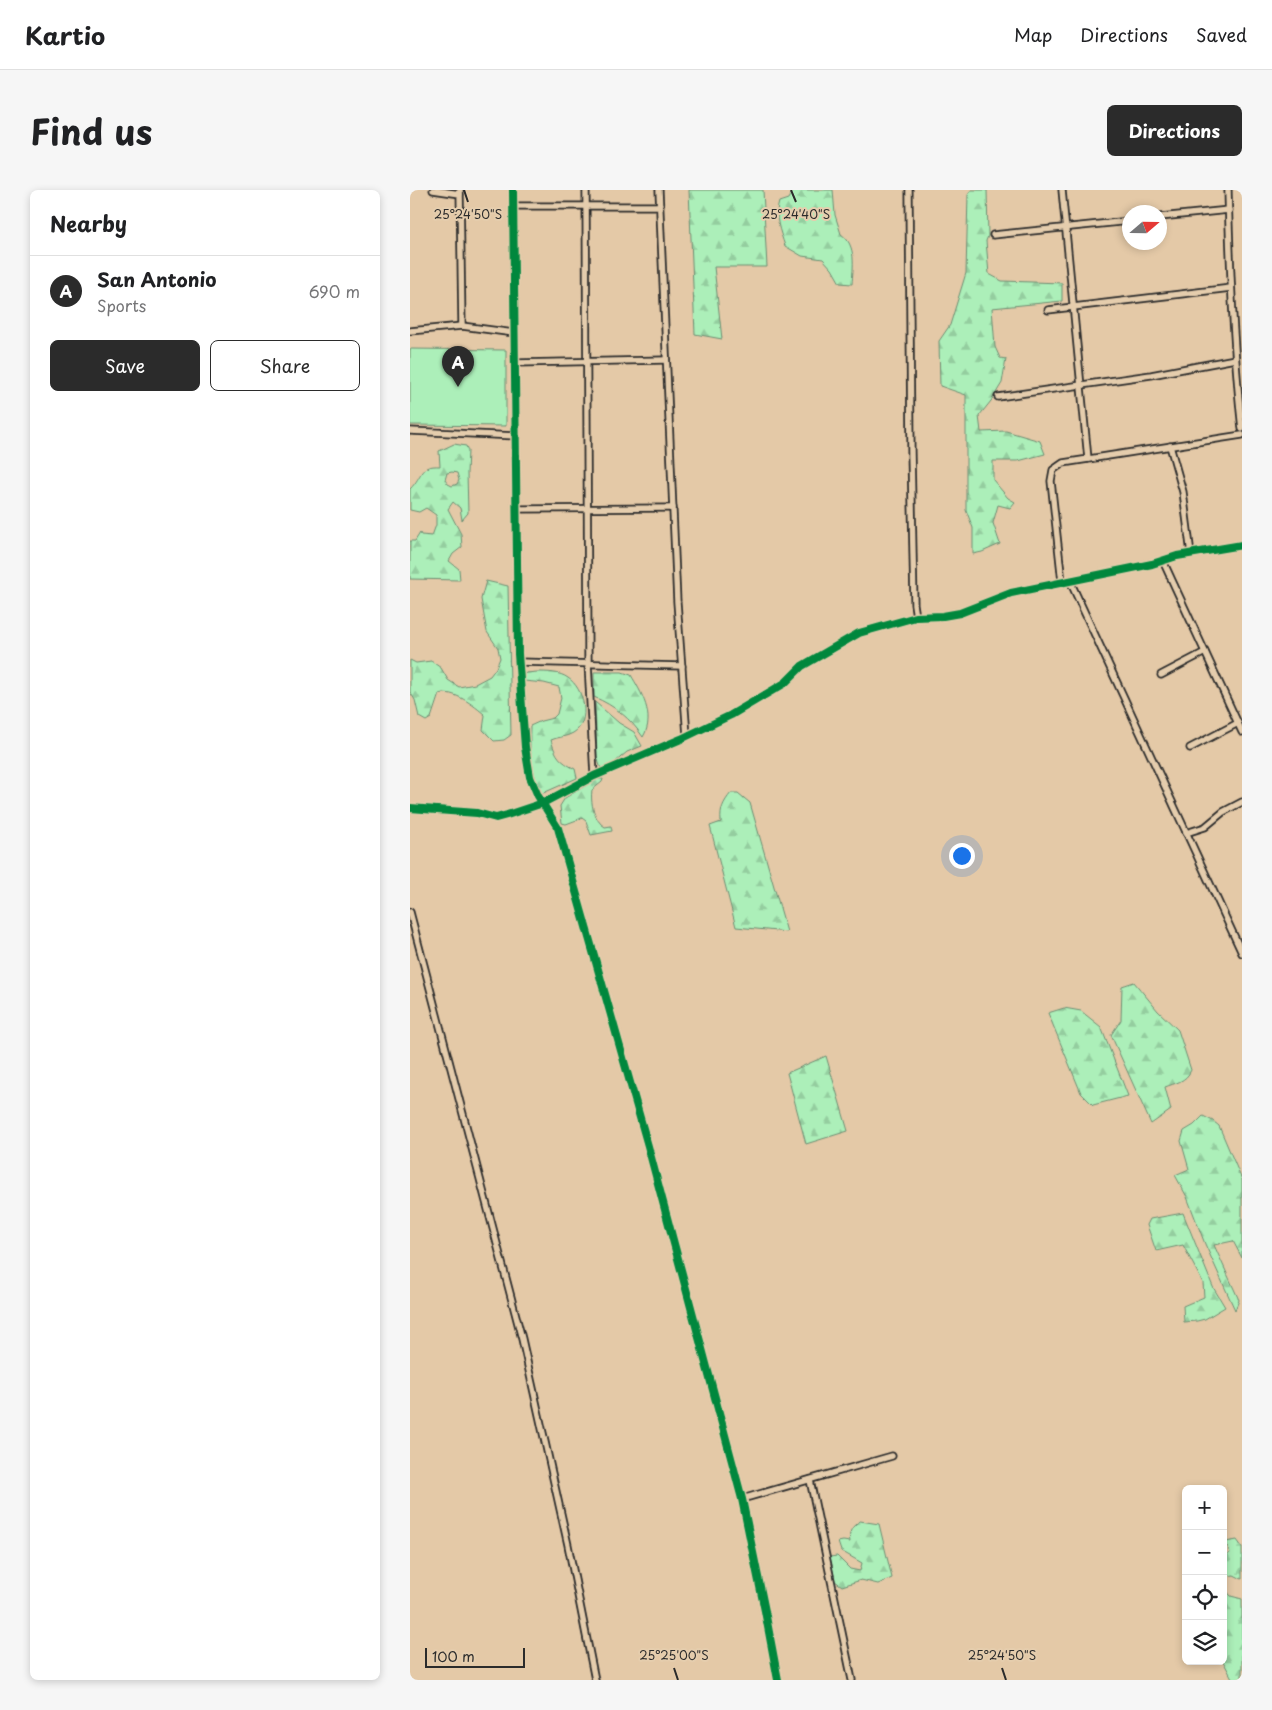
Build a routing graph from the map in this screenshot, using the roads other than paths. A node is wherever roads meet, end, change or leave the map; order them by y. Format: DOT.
graph roads {
  1 [pos="433,190"];
  2 [pos="513,190"];
  3 [pos="586,190"];
  4 [pos="659,190"];
  5 [pos="909,190"];
  6 [pos="1062,190"];
  7 [pos="1228,190"];
  8 [pos="460,192"];
  9 [pos="513,206"];
  10 [pos="586,206"];
  11 [pos="660,206"];
  12 [pos="1229,210"];
  13 [pos="1167,216"];
  14 [pos="1122,221"];
  15 [pos="1066,228"];
  16 [pos="993,235"];
  17 [pos="1231,288"];
  18 [pos="1074,308"];
  19 [pos="1048,310"];
  20 [pos="462,326"];
  21 [pos="410,331"];
  22 [pos="514,333"];
  23 [pos="1235,359"];
  24 [pos="666,360"];
  25 [pos="588,361"];
  26 [pos="515,362"];
  27 [pos="1081,384"];
  28 [pos="998,397"];
  29 [pos="1242,429"];
  30 [pos="410,432"];
  31 [pos="1242,435"];
  32 [pos="516,436"];
  33 [pos="1170,446"];
  34 [pos="1088,459"];
  35 [pos="588,508"];
  36 [pos="673,508"];
  37 [pos="517,509"];
  38 [pos="1242,545"];
  39 [pos="1191,554"];
  40 [pos="1163,560"];
  41 [pos="1062,582"];
  42 [pos="1070,582"];
  43 [pos="916,617"];
  44 [pos="1205,652"];
  45 [pos="519,662"];
  46 [pos="588,663"];
  47 [pos="682,666"];
  48 [pos="1161,675"];
  49 [pos="1238,723"];
  50 [pos="1242,732"];
  51 [pos="687,736"];
  52 [pos="1190,748"];
  53 [pos="594,776"];
  54 [pos="1242,802"];
  55 [pos="543,803"];
  56 [pos="410,808"];
  57 [pos="1186,833"];
  58 [pos="410,912"];
  59 [pos="1242,953"];
  60 [pos="892,1456"];
  61 [pos="810,1480"];
  62 [pos="742,1500"];
  63 [pos="595,1680"];
  64 [pos="778,1680"];
  65 [pos="852,1680"];
  1 -- 8 [label="street"];
  2 -- 9 [label="street"];
  3 -- 10 [label="street"];
  4 -- 11 [label="street"];
  5 -- 43 [label="street"];
  6 -- 15 [label="street"];
  7 -- 12 [label="street"];
  8 -- 20 [label="street"];
  9 -- 10 [label="street"];
  9 -- 22 [label="street"];
  10 -- 11 [label="street"];
  10 -- 25 [label="street"];
  11 -- 24 [label="street"];
  12 -- 13 [label="street"];
  12 -- 17 [label="street"];
  14 -- 15 [label="street"];
  15 -- 16 [label="street"];
  15 -- 18 [label="street"];
  17 -- 18 [label="street"];
  17 -- 23 [label="street"];
  18 -- 19 [label="street"];
  18 -- 27 [label="street"];
  20 -- 21 [label="street"];
  20 -- 22 [label="street"];
  22 -- 26 [label="street"];
  23 -- 27 [label="street"];
  23 -- 29 [label="street"];
  24 -- 25 [label="street"];
  24 -- 36 [label="street"];
  25 -- 26 [label="street"];
  25 -- 35 [label="street"];
  26 -- 32 [label="street"];
  27 -- 28 [label="street"];
  27 -- 34 [label="street"];
  30 -- 32 [label="street"];
  31 -- 33 [label="street"];
  32 -- 37 [label="street"];
  33 -- 34 [label="street"];
  33 -- 39 [label="street"];
  34 -- 41 [label="street"];
  35 -- 36 [label="street"];
  35 -- 37 [label="street"];
  35 -- 46 [label="street"];
  36 -- 47 [label="street"];
  37 -- 45 [label="street"];
  38 -- 39 [label="street"];
  39 -- 40 [label="street"];
  40 -- 42 [label="street"];
  40 -- 44 [label="street"];
  41 -- 42 [label="street"];
  41 -- 43 [label="street"];
  42 -- 57 [label="street"];
  43 -- 51 [label="street"];
  44 -- 48 [label="street"];
  44 -- 49 [label="street"];
  45 -- 46 [label="street"];
  45 -- 55 [label="street"];
  46 -- 47 [label="street"];
  46 -- 53 [label="street"];
  47 -- 51 [label="street"];
  49 -- 50 [label="street"];
  49 -- 52 [label="street"];
  51 -- 53 [label="street"];
  53 -- 55 [label="street"];
  54 -- 57 [label="street"];
  55 -- 56 [label="street"];
  55 -- 62 [label="street"];
  57 -- 59 [label="street"];
  58 -- 63 [label="street"];
  60 -- 61 [label="street"];
  61 -- 62 [label="street"];
  61 -- 65 [label="street"];
  62 -- 64 [label="street"];
}
